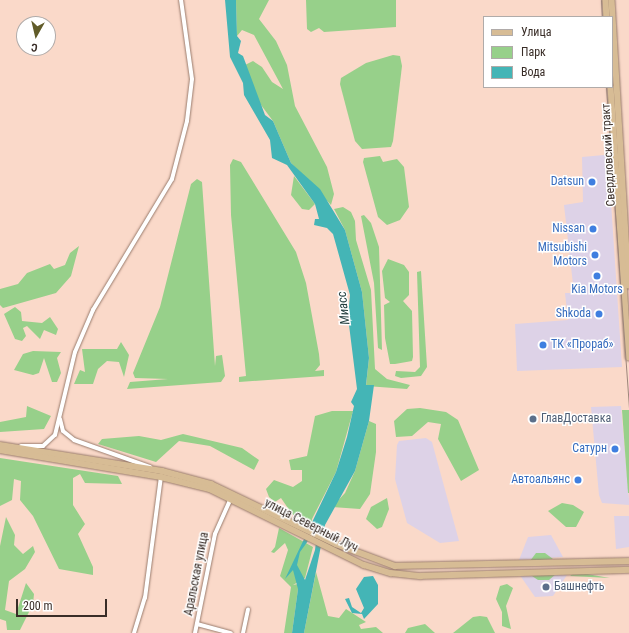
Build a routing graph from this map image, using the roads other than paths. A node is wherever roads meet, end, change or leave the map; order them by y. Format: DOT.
graph roads {
  1 [pos="181,0"];
  2 [pos="606,0"];
  3 [pos="612,0"];
  4 [pos="607,16"];
  5 [pos="613,16"];
  6 [pos="613,17"];
  7 [pos="611,88"];
  8 [pos="629,285"];
  9 [pos="629,357"];
  10 [pos="60,418"];
  11 [pos="0,444"];
  12 [pos="11,446"];
  13 [pos="0,450"];
  14 [pos="161,474"];
  15 [pos="231,498"];
  16 [pos="629,562"];
  17 [pos="629,570"];
  18 [pos="248,610"];
  19 [pos="197,624"];
  20 [pos="134,633"];
  21 [pos="195,633"];
  22 [pos="231,633"];
  23 [pos="243,633"];
  1 -- 10 [label="street"];
  2 -- 4 [label="main road"];
  3 -- 5 [label="main road, Свердловский тракт"];
  6 -- 8 [label="main road, Свердловский тракт"];
  7 -- 9 [label="main road, Свердловский тракт"];
  10 -- 12 [label="street"];
  10 -- 14 [label="street"];
  11 -- 12 [label="main road, улица Северный Луч"];
  12 -- 14 [label="main road, улица Северный Луч"];
  13 -- 14 [label="main road, улица Северный Луч"];
  14 -- 15 [label="main road, улица Северный Луч"];
  14 -- 16 [label="main road, улица Северный Луч"];
  14 -- 20 [label="street"];
  15 -- 17 [label="main road, улица Северный Луч"];
  15 -- 19 [label="street, Аральская улица"];
  18 -- 23 [label="street"];
  19 -- 21 [label="street, Аральская улица"];
  19 -- 22 [label="street"];
}
